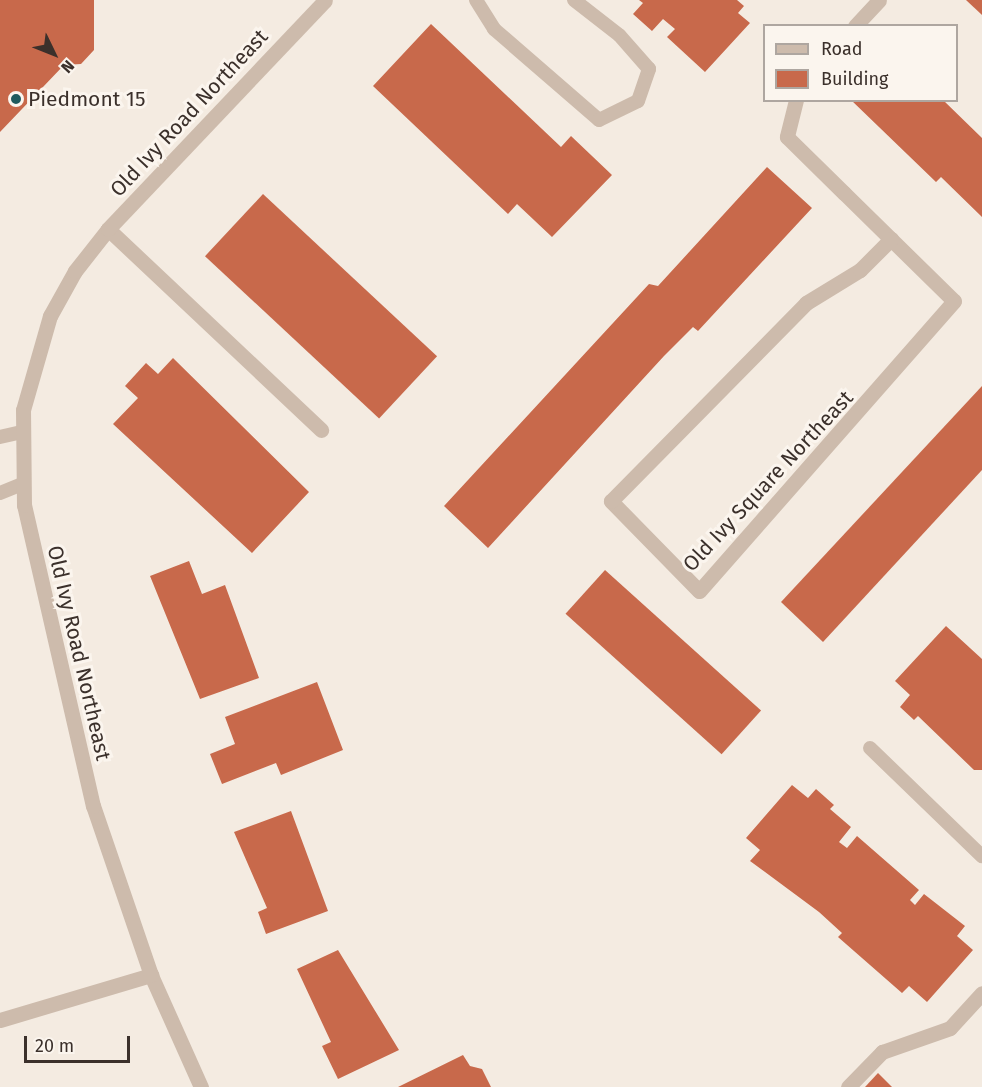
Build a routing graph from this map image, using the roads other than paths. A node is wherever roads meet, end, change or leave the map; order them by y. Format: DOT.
graph roads {
  1 [pos="325,0"];
  2 [pos="476,0"];
  3 [pos="574,0"];
  4 [pos="879,0"];
  5 [pos="857,24"];
  6 [pos="796,102"];
  7 [pos="108,230"];
  8 [pos="891,239"];
  9 [pos="321,430"];
  10 [pos="22,432"];
  11 [pos="0,437"];
  12 [pos="22,484"];
  13 [pos="0,493"];
  14 [pos="870,748"];
  15 [pos="982,856"];
  16 [pos="151,975"];
  17 [pos="982,993"];
  18 [pos="0,1020"];
  19 [pos="201,1087"];
  20 [pos="848,1087"];
  1 -- 7 [label="street, Old Ivy Road Northeast"];
  2 -- 3 [label="lane"];
  4 -- 5 [label="street"];
  6 -- 8 [label="street, Old Ivy Square Northeast"];
  7 -- 9 [label="street"];
  7 -- 10 [label="street, Old Ivy Road Northeast"];
  8 -- 8 [label="street, Old Ivy Square Northeast"];
  10 -- 11 [label="lane"];
  10 -- 12 [label="street, Old Ivy Road Northeast"];
  12 -- 13 [label="lane"];
  12 -- 16 [label="street, Old Ivy Road Northeast"];
  14 -- 15 [label="lane"];
  16 -- 18 [label="street"];
  16 -- 19 [label="street, Old Ivy Road Northeast"];
  17 -- 20 [label="street"];
}
